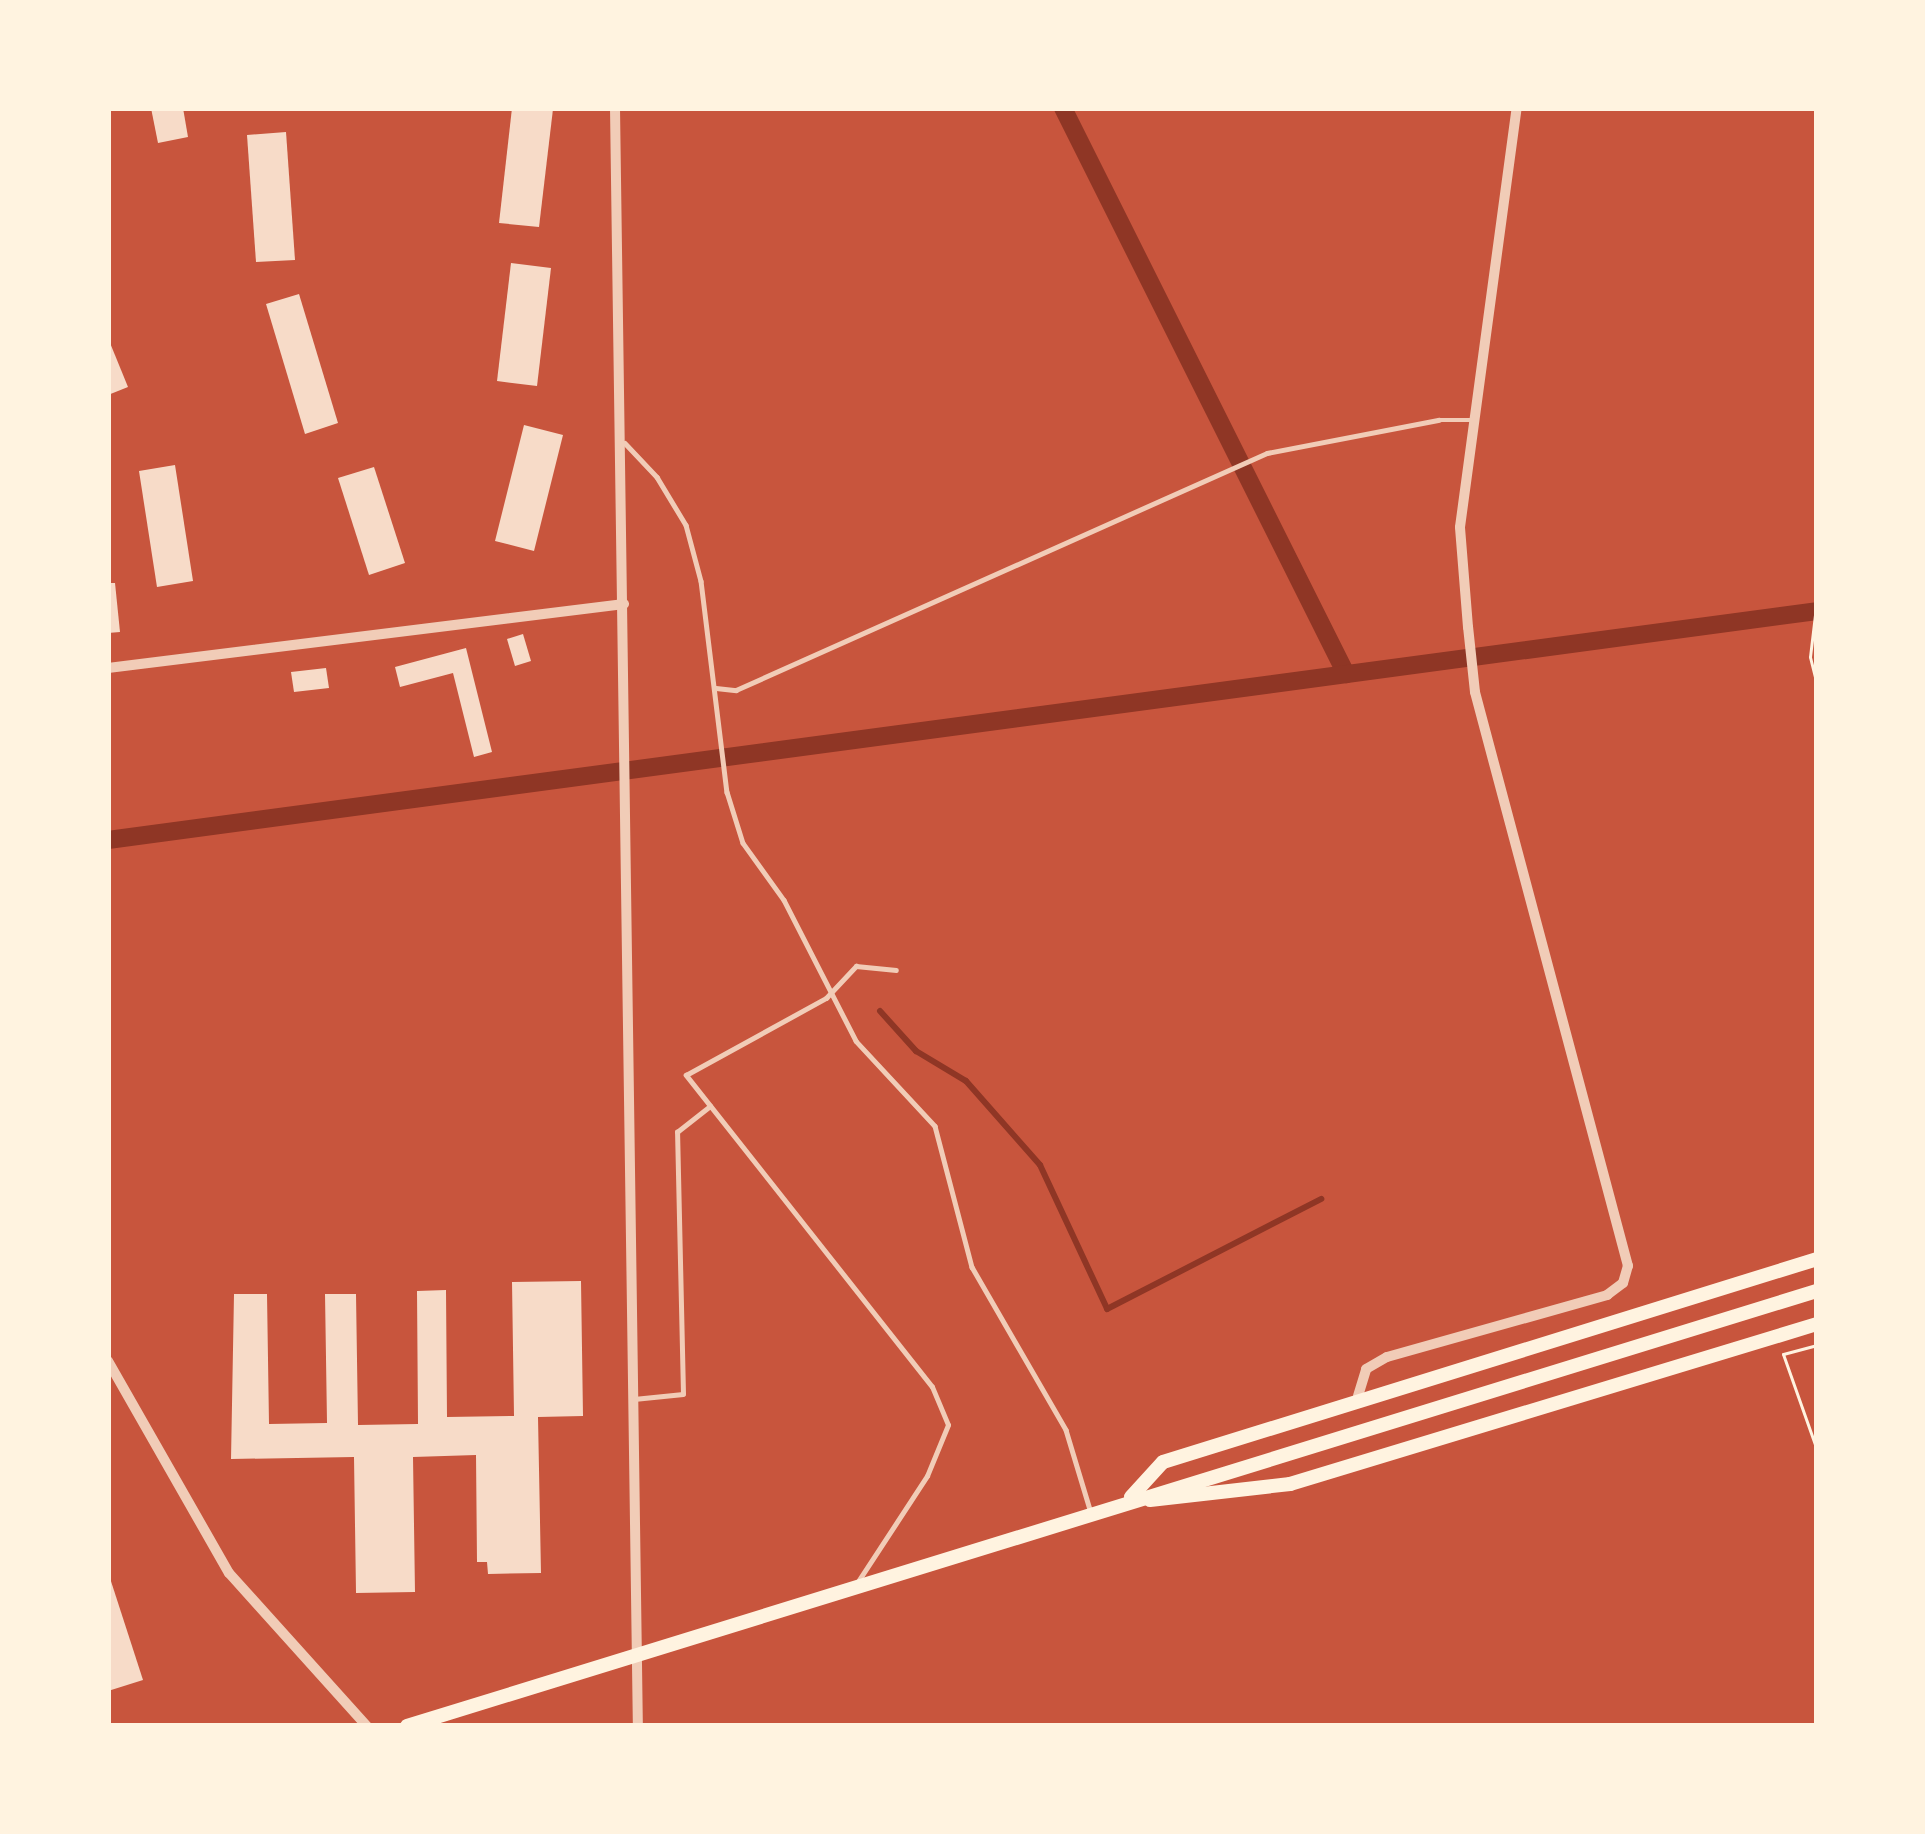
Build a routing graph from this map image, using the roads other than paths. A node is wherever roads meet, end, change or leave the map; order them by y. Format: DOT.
graph roads {
  1 [pos="615,108"];
  2 [pos="1517,108"];
  3 [pos="1476,421"];
  4 [pos="621,439"];
  5 [pos="624,604"];
  6 [pos="108,668"];
  7 [pos="716,688"];
  8 [pos="896,970"];
  9 [pos="834,990"];
  10 [pos="710,1106"];
  11 [pos="1817,1259"];
  12 [pos="1817,1291"];
  13 [pos="1817,1324"];
  14 [pos="108,1361"];
  15 [pos="1358,1396"];
  16 [pos="634,1399"];
  17 [pos="1127,1501"];
  18 [pos="1091,1513"];
  19 [pos="855,1587"];
  20 [pos="637,1655"];
  21 [pos="367,1726"];
  22 [pos="407,1726"];
  23 [pos="638,1726"];
  1 -- 4 [label="street"];
  2 -- 3 [label="street"];
  3 -- 7 [label="lane"];
  3 -- 15 [label="street"];
  4 -- 5 [label="street"];
  4 -- 7 [label="lane"];
  5 -- 6 [label="street"];
  5 -- 16 [label="street"];
  7 -- 9 [label="lane"];
  8 -- 9 [label="lane"];
  9 -- 10 [label="lane"];
  9 -- 18 [label="lane"];
  10 -- 16 [label="lane"];
  10 -- 19 [label="lane"];
  11 -- 15 [label="main road"];
  12 -- 17 [label="main road"];
  13 -- 17 [label="main road"];
  14 -- 21 [label="street"];
  15 -- 17 [label="main road"];
  16 -- 20 [label="street"];
  17 -- 18 [label="main road"];
  18 -- 19 [label="main road"];
  19 -- 20 [label="main road"];
  20 -- 22 [label="main road"];
  20 -- 23 [label="street"];
}
